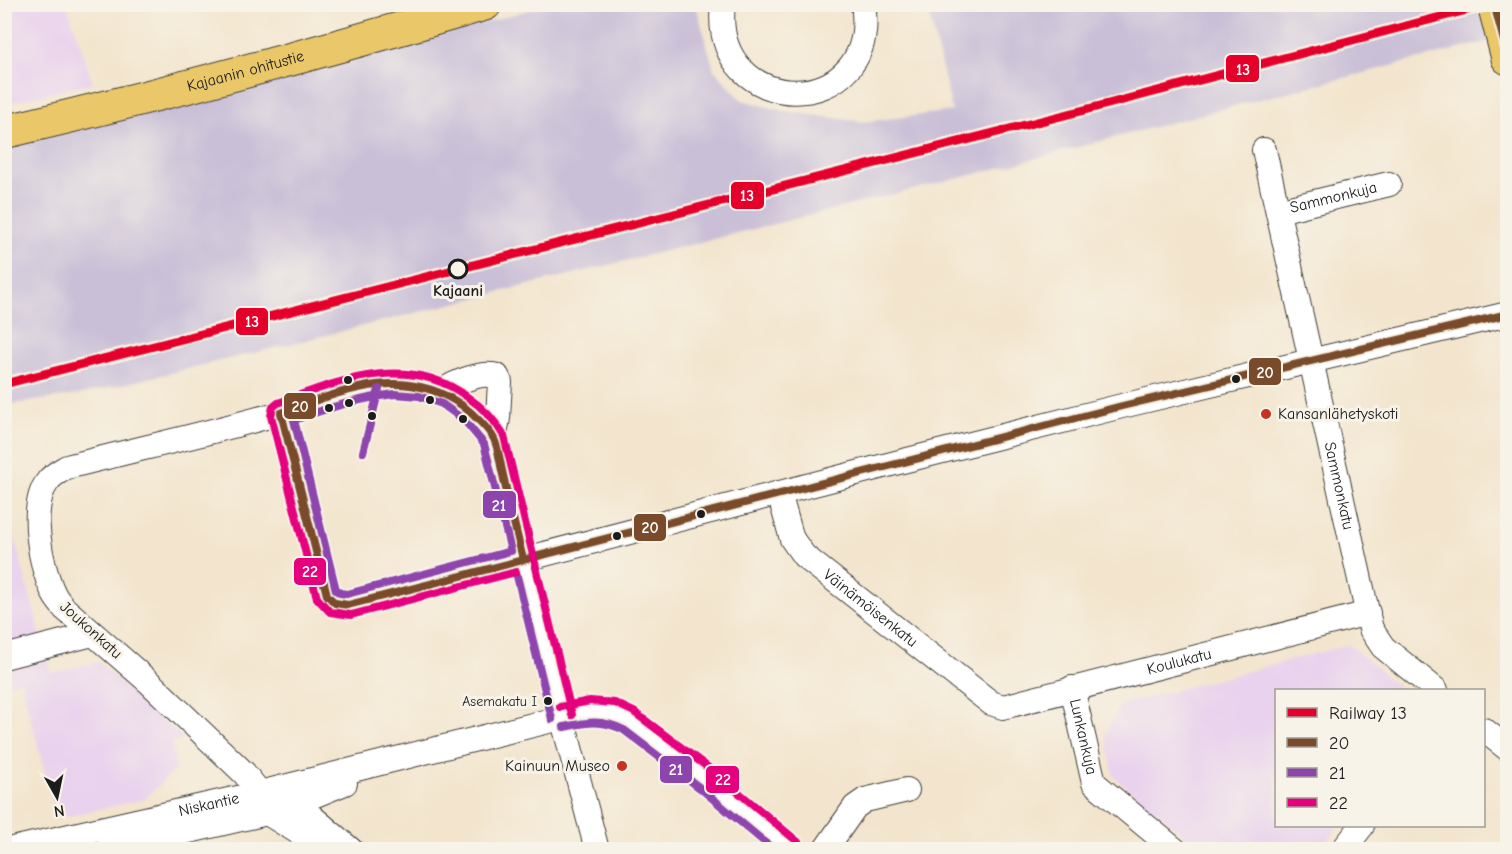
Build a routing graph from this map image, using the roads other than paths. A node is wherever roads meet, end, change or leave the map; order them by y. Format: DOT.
graph roads {
  1 [pos="485,4"];
  2 [pos="723,4"];
  3 [pos="1494,4"];
  4 [pos="863,6"];
  5 [pos="1508,58"];
  6 [pos="4,132"];
  7 [pos="1264,150"];
  8 [pos="1389,184"];
  9 [pos="1278,211"];
  10 [pos="1508,314"];
  11 [pos="1312,361"];
  12 [pos="442,392"];
  13 [pos="281,413"];
  14 [pos="494,439"];
  15 [pos="779,493"];
  16 [pos="523,560"];
  17 [pos="1368,613"];
  18 [pos="93,634"];
  19 [pos="4,657"];
  20 [pos="1072,688"];
  21 [pos="1435,689"];
  22 [pos="991,704"];
  23 [pos="562,717"];
  24 [pos="1485,731"];
  25 [pos="1508,749"];
  26 [pos="409,757"];
  27 [pos="907,790"];
  28 [pos="264,803"];
  29 [pos="296,803"];
  30 [pos="1360,827"];
  31 [pos="8,849"];
  32 [pos="107,849"];
  33 [pos="322,849"];
  34 [pos="351,849"];
  35 [pos="597,849"];
  36 [pos="791,849"];
  37 [pos="825,849"];
  38 [pos="1175,849"];
  39 [pos="1343,849"];
  1 -- 6 [label="highway, Kajaanin ohitustie"];
  2 -- 4 [label="street"];
  3 -- 5 [label="highway"];
  7 -- 9 [label="street, Sammonkatu"];
  8 -- 9 [label="street, Sammonkuja"];
  9 -- 11 [label="street, Sammonkatu"];
  10 -- 11 [label="street"];
  11 -- 15 [label="street"];
  11 -- 17 [label="street, Sammonkatu"];
  12 -- 13 [label="street, Joukonkatu"];
  12 -- 14 [label="street, Joukonkatu"];
  12 -- 14 [label="street"];
  13 -- 16 [label="street"];
  13 -- 18 [label="street, Joukonkatu"];
  14 -- 16 [label="street"];
  15 -- 16 [label="street"];
  15 -- 22 [label="street, Väinämöisenkatu"];
  16 -- 23 [label="street"];
  17 -- 20 [label="street, Koulukatu"];
  17 -- 21 [label="street, Sammonkatu"];
  18 -- 19 [label="street"];
  18 -- 28 [label="street, Joukonkatu"];
  20 -- 22 [label="street, Koulukatu"];
  20 -- 38 [label="street, Lunkankuja"];
  23 -- 26 [label="street, Niskantie"];
  23 -- 35 [label="street"];
  23 -- 36 [label="street, Niskantie"];
  24 -- 25 [label="street"];
  26 -- 28 [label="street, Niskantie"];
  26 -- 29 [label="street, Niskantie"];
  27 -- 37 [label="street"];
  28 -- 29 [label="street"];
  28 -- 31 [label="street, Niskantie"];
  28 -- 32 [label="street, Niskantie"];
  28 -- 33 [label="street, Joukonkatu"];
  29 -- 34 [label="street"];
  30 -- 39 [label="street"];
}
